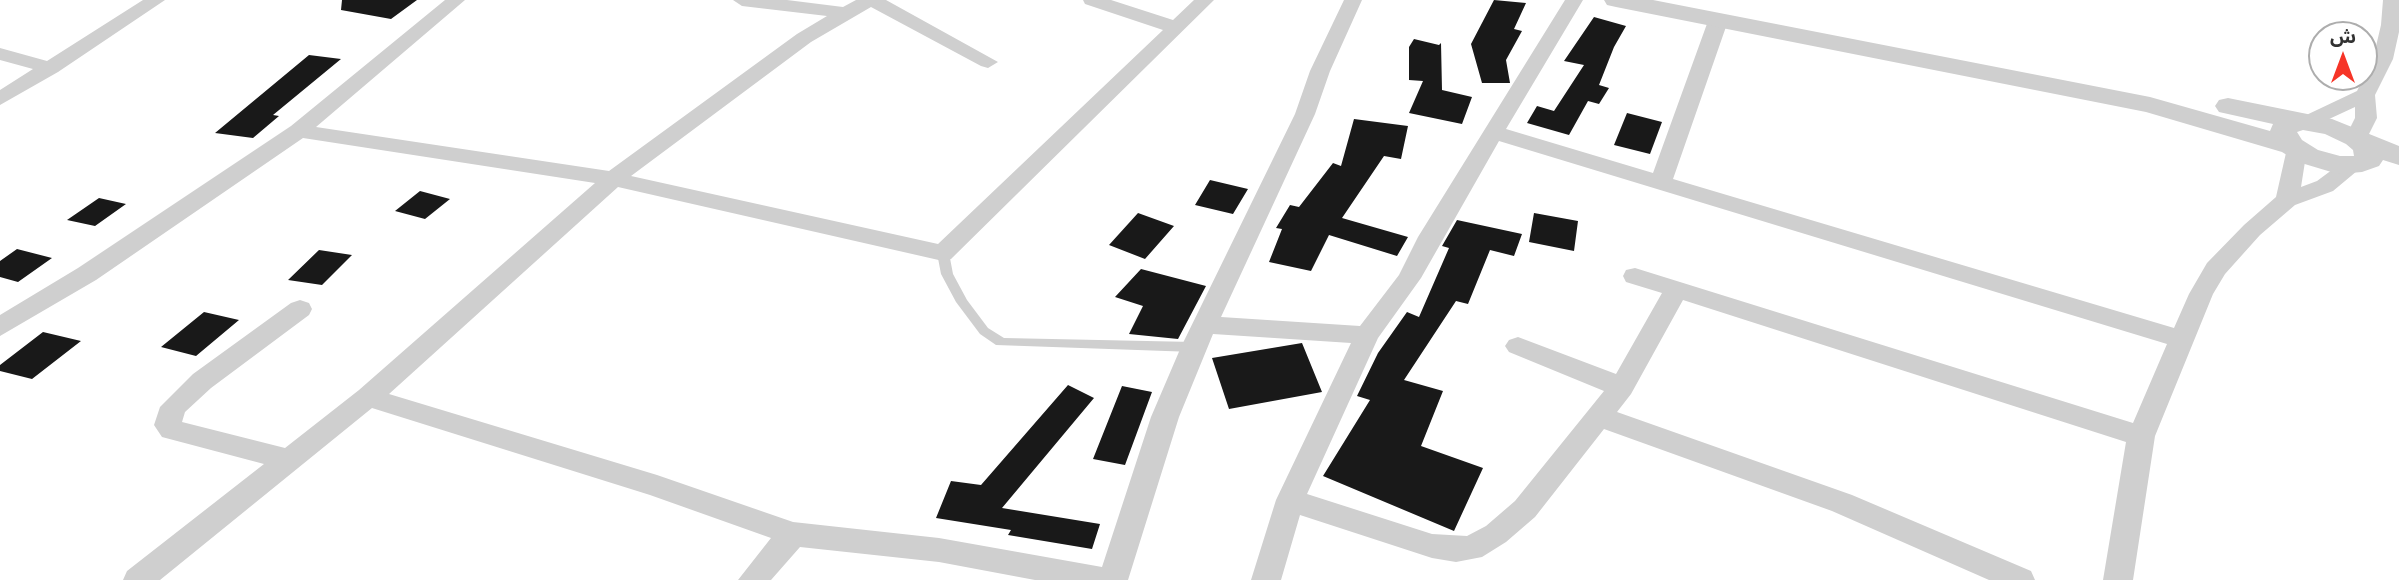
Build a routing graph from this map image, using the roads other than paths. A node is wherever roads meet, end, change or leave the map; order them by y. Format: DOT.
graph roads {
  1 [pos="156,0"];
  2 [pos="456,0"];
  3 [pos="743,0"];
  4 [pos="871,0"];
  5 [pos="1092,0"];
  6 [pos="1205,0"];
  7 [pos="1353,0"];
  8 [pos="1574,0"];
  9 [pos="1616,0"];
  10 [pos="1685,0"];
  11 [pos="2392,0"];
  12 [pos="845,13"];
  13 [pos="1718,20"];
  14 [pos="1177,28"];
  15 [pos="0,54"];
  16 [pos="988,62"];
  17 [pos="51,68"];
  18 [pos="2365,95"];
  19 [pos="0,99"];
  20 [pos="299,131"];
  21 [pos="1496,132"];
  22 [pos="2299,135"];
  23 [pos="2357,152"];
  24 [pos="2399,156"];
  25 [pos="2399,170"];
  26 [pos="612,179"];
  27 [pos="1661,182"];
  28 [pos="2287,200"];
  29 [pos="943,253"];
  30 [pos="1635,276"];
  31 [pos="1677,288"];
  32 [pos="300,309"];
  33 [pos="1206,325"];
  34 [pos="0,327"];
  35 [pos="1367,335"];
  36 [pos="2182,339"];
  37 [pos="1518,346"];
  38 [pos="1194,347"];
  39 [pos="1622,387"];
  40 [pos="368,397"];
  41 [pos="1598,416"];
  42 [pos="2141,436"];
  43 [pos="291,460"];
  44 [pos="1290,500"];
  45 [pos="793,534"];
  46 [pos="138,580"];
  47 [pos="753,580"];
  48 [pos="1104,580"];
  49 [pos="1112,580"];
  50 [pos="1266,580"];
  51 [pos="2020,580"];
  52 [pos="2118,580"];
  1 -- 17 [label="street"];
  2 -- 20 [label="street"];
  3 -- 12 [label="street"];
  4 -- 12 [label="street"];
  4 -- 16 [label="street"];
  5 -- 14 [label="street"];
  6 -- 14 [label="street"];
  7 -- 33 [label="street"];
  8 -- 21 [label="street"];
  9 -- 13 [label="street"];
  10 -- 22 [label="street"];
  11 -- 18 [label="street"];
  12 -- 26 [label="street"];
  13 -- 22 [label="street"];
  13 -- 27 [label="street"];
  14 -- 29 [label="street"];
  15 -- 17 [label="street"];
  17 -- 19 [label="street"];
  18 -- 22 [label="street"];
  18 -- 23 [label="street"];
  20 -- 26 [label="street"];
  20 -- 34 [label="street"];
  21 -- 27 [label="street"];
  21 -- 35 [label="street"];
  22 -- 23 [label="street"];
  22 -- 28 [label="street"];
  23 -- 24 [label="street"];
  23 -- 25 [label="street"];
  23 -- 28 [label="street"];
  26 -- 29 [label="street"];
  26 -- 40 [label="street"];
  27 -- 36 [label="street"];
  28 -- 36 [label="street"];
  29 -- 38 [label="lane"];
  30 -- 31 [label="street"];
  31 -- 39 [label="street"];
  31 -- 42 [label="street"];
  32 -- 43 [label="street"];
  33 -- 35 [label="street"];
  33 -- 38 [label="street"];
  35 -- 44 [label="street"];
  36 -- 42 [label="street"];
  37 -- 39 [label="street"];
  38 -- 49 [label="street"];
  39 -- 41 [label="street"];
  40 -- 43 [label="street"];
  40 -- 45 [label="street"];
  41 -- 44 [label="street"];
  41 -- 51 [label="street"];
  42 -- 52 [label="street"];
  43 -- 46 [label="street"];
  44 -- 50 [label="street"];
  45 -- 47 [label="street"];
  45 -- 48 [label="street"];
}
